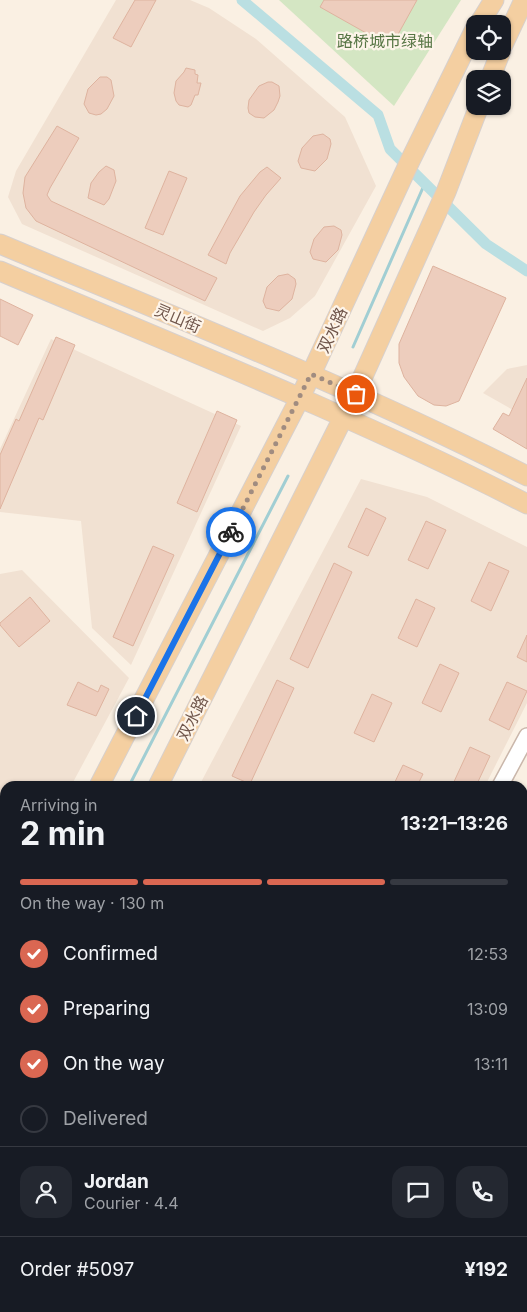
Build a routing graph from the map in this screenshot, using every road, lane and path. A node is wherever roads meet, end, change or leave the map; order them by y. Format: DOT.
graph roads {
  1 [pos="494,0"];
  2 [pos="524,0"];
  3 [pos="485,15"];
  4 [pos="511,28"];
  5 [pos="466,47"];
  6 [pos="476,115"];
  7 [pos="0,244"];
  8 [pos="0,272"];
  9 [pos="311,374"];
  10 [pos="356,394"];
  11 [pos="300,398"];
  12 [pos="344,418"];
  13 [pos="527,476"];
  14 [pos="527,504"];
  15 [pos="527,736"];
  16 [pos="102,781"];
  17 [pos="161,781"];
  18 [pos="503,781"];
  1 -- 3 [label="main road"];
  2 -- 4 [label="main road"];
  5 -- 9 [label="main road, 双水路"];
  6 -- 10 [label="main road, 双水路"];
  7 -- 9 [label="main road, 灵山街"];
  8 -- 11 [label="main road, 灵山街"];
  9 -- 10 [label="main road, 灵山街"];
  9 -- 11 [label="main road, 双水路"];
  10 -- 12 [label="main road, 双水路"];
  10 -- 13 [label="main road, 灵山街"];
  11 -- 12 [label="main road, 灵山街"];
  11 -- 16 [label="main road, 双水路"];
  12 -- 14 [label="main road, 灵山街"];
  12 -- 17 [label="main road, 双水路"];
  15 -- 18 [label="street"];
}
